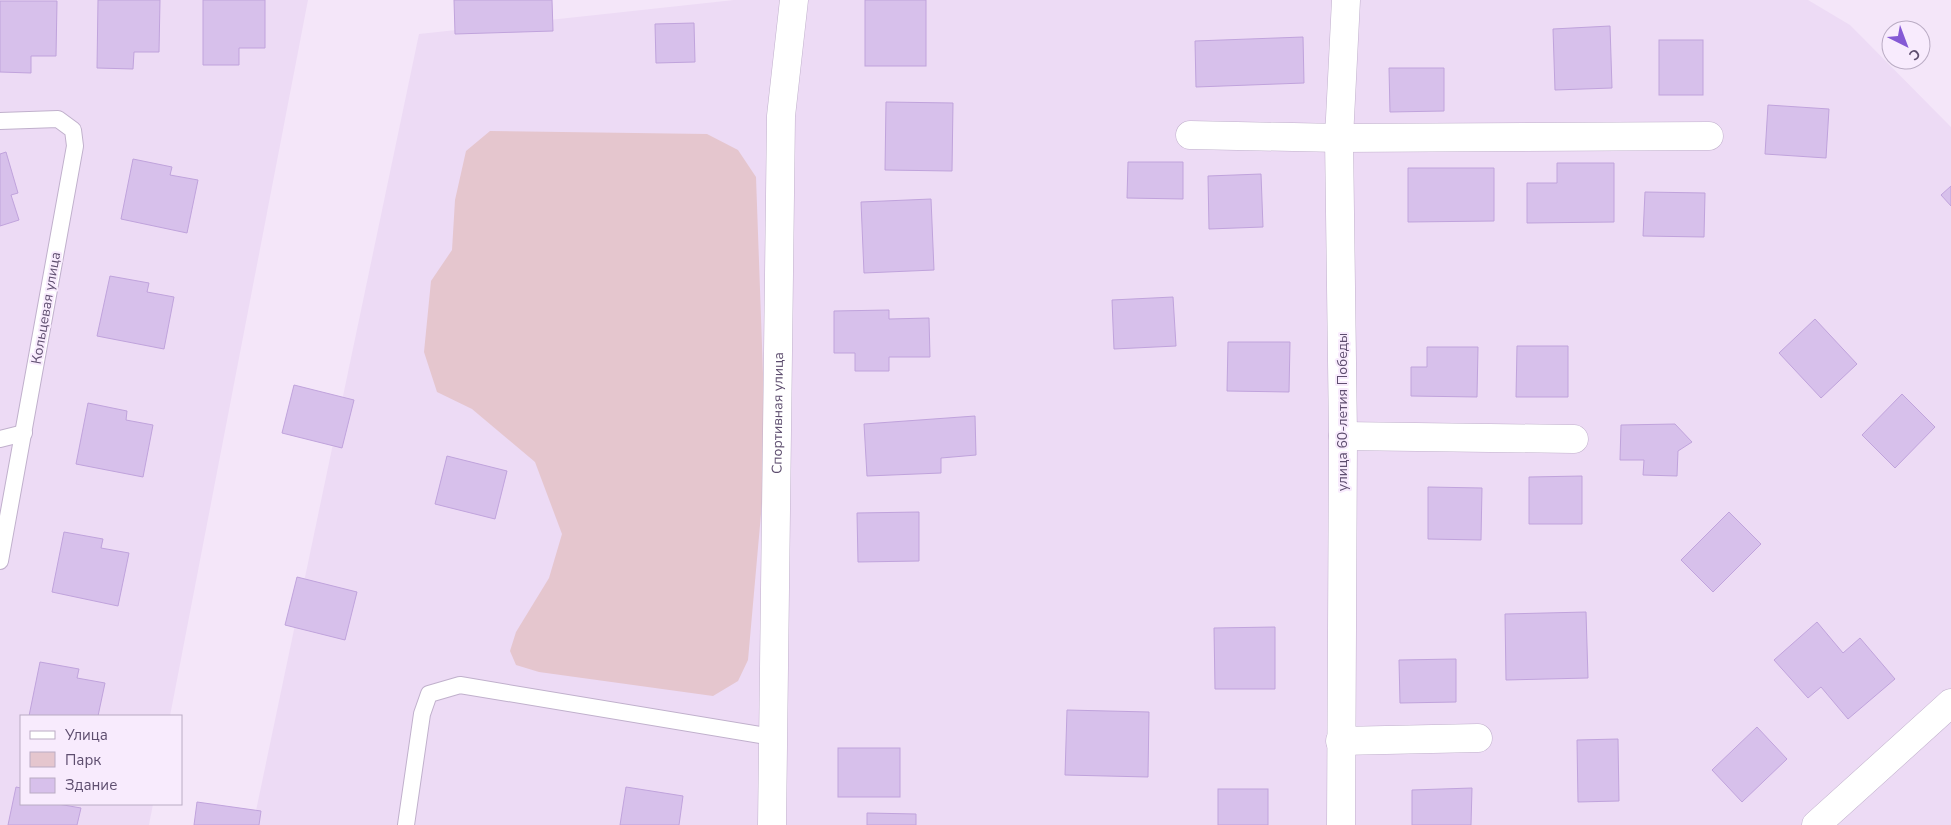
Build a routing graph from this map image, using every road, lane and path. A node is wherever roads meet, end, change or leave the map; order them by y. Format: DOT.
graph roads {
  1 [pos="794,0"];
  2 [pos="1346,0"];
  3 [pos="0,121"];
  4 [pos="1190,135"];
  5 [pos="1709,136"];
  6 [pos="1339,138"];
  7 [pos="24,433"];
  8 [pos="1343,436"];
  9 [pos="0,439"];
  10 [pos="1574,439"];
  11 [pos="0,561"];
  12 [pos="1951,702"];
  13 [pos="772,737"];
  14 [pos="1478,738"];
  15 [pos="1340,741"];
  16 [pos="406,825"];
  17 [pos="772,825"];
  18 [pos="1341,825"];
  19 [pos="1816,825"];
  1 -- 13 [label="street, Спортивная улица"];
  2 -- 6 [label="street, улица 60-летия Победы"];
  3 -- 7 [label="lane, Кольцевая улица"];
  4 -- 6 [label="street"];
  5 -- 6 [label="street"];
  6 -- 8 [label="street, улица 60-летия Победы"];
  7 -- 9 [label="lane"];
  7 -- 11 [label="lane, Кольцевая улица"];
  8 -- 10 [label="street"];
  8 -- 15 [label="street, улица 60-летия Победы"];
  12 -- 19 [label="street"];
  13 -- 16 [label="lane"];
  13 -- 17 [label="street, Спортивная улица"];
  14 -- 15 [label="street"];
  15 -- 18 [label="street, улица 60-летия Победы"];
}
